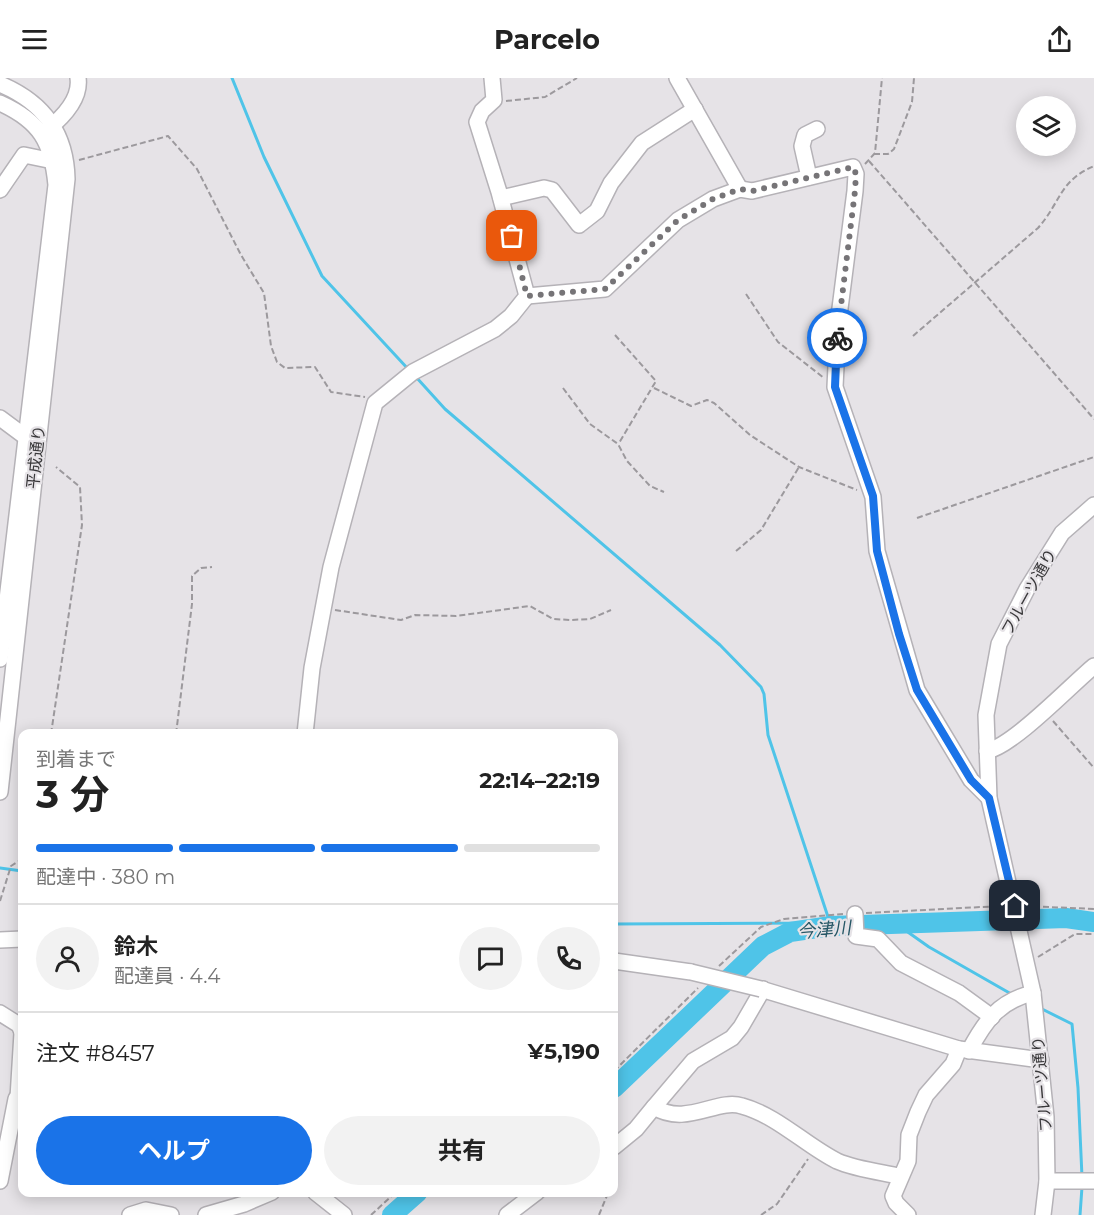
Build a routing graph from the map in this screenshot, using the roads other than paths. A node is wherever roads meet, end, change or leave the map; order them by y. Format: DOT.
graph roads {
  1 [pos="78,78"];
  2 [pos="492,78"];
  3 [pos="677,78"];
  4 [pos="0,84"];
  5 [pos="0,103"];
  6 [pos="695,109"];
  7 [pos="48,129"];
  8 [pos="817,129"];
  9 [pos="60,161"];
  10 [pos="809,177"];
  11 [pos="740,189"];
  12 [pos="0,190"];
  13 [pos="501,198"];
  14 [pos="527,296"];
  15 [pos="0,418"];
  16 [pos="31,441"];
  17 [pos="1094,505"];
  18 [pos="0,659"];
  19 [pos="1094,666"];
  20 [pos="306,729"];
  21 [pos="987,751"];
  22 [pos="0,792"];
  23 [pos="989,798"];
  24 [pos="855,914"];
  25 [pos="18,939"];
  26 [pos="0,940"];
  27 [pos="618,962"];
  28 [pos="762,989"];
  29 [pos="1033,993"];
  30 [pos="0,1013"];
  31 [pos="993,1017"];
  32 [pos="18,1024"];
  33 [pos="964,1050"];
  34 [pos="1041,1060"];
  35 [pos="18,1106"];
  36 [pos="654,1107"];
  37 [pos="618,1144"];
  38 [pos="899,1176"];
  39 [pos="1094,1180"];
  40 [pos="0,1181"];
  41 [pos="1047,1181"];
  42 [pos="265,1197"];
  43 [pos="321,1197"];
  44 [pos="530,1197"];
  45 [pos="246,1210"];
  46 [pos="130,1215"];
  47 [pos="171,1215"];
  48 [pos="206,1215"];
  49 [pos="344,1215"];
  50 [pos="507,1215"];
  51 [pos="908,1215"];
  52 [pos="1043,1215"];
  1 -- 7 [label="street"];
  2 -- 13 [label="street"];
  3 -- 6 [label="street"];
  4 -- 7 [label="street"];
  5 -- 7 [label="street"];
  6 -- 11 [label="street"];
  6 -- 13 [label="street"];
  7 -- 9 [label="street, 平成通り"];
  8 -- 10 [label="street"];
  9 -- 12 [label="street"];
  9 -- 16 [label="street, 平成通り"];
  10 -- 11 [label="street"];
  10 -- 23 [label="street"];
  11 -- 14 [label="street"];
  13 -- 14 [label="street"];
  14 -- 20 [label="street"];
  15 -- 16 [label="street"];
  16 -- 18 [label="street, 平成通り"];
  16 -- 22 [label="street, 平成通り"];
  17 -- 21 [label="street, フルーツ通り"];
  19 -- 21 [label="street"];
  21 -- 23 [label="street, フルーツ通り"];
  23 -- 29 [label="street, フルーツ通り"];
  24 -- 31 [label="street"];
  25 -- 26 [label="street"];
  27 -- 28 [label="street, bridge"];
  28 -- 33 [label="street"];
  28 -- 36 [label="street"];
  29 -- 31 [label="street"];
  29 -- 34 [label="street, フルーツ通り"];
  30 -- 32 [label="street"];
  31 -- 33 [label="street"];
  33 -- 34 [label="street"];
  33 -- 38 [label="street"];
  34 -- 41 [label="street, フルーツ通り"];
  35 -- 40 [label="street"];
  36 -- 37 [label="street"];
  36 -- 38 [label="street"];
  38 -- 51 [label="street"];
  39 -- 41 [label="street"];
  41 -- 52 [label="street, フルーツ通り"];
  42 -- 45 [label="street"];
  43 -- 49 [label="street"];
  44 -- 50 [label="street"];
  45 -- 48 [label="street"];
  46 -- 47 [label="street"];
}
